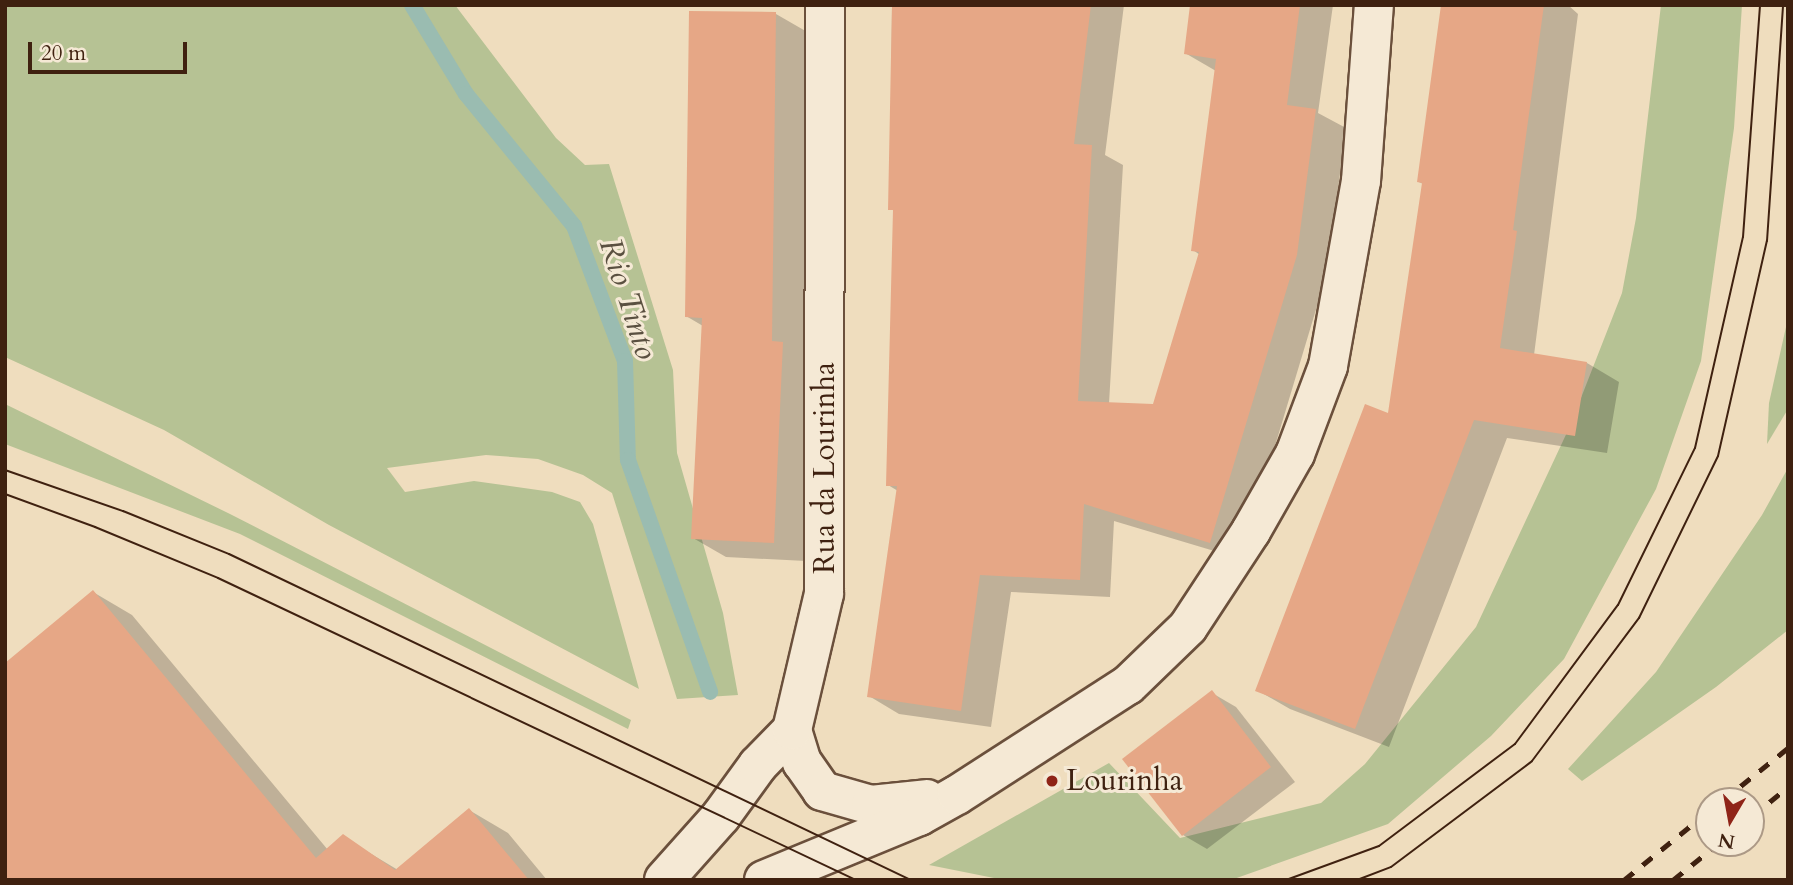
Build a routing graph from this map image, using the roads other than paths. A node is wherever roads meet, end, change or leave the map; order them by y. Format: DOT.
graph roads {
  1 [pos="825,5"];
  2 [pos="1374,5"];
  3 [pos="792,730"];
  4 [pos="957,796"];
  5 [pos="664,880"];
  6 [pos="764,880"];
  1 -- 3 [label="street, Rua da Lourinha"];
  2 -- 4 [label="street"];
  3 -- 4 [label="street"];
  3 -- 5 [label="street"];
  4 -- 6 [label="street"];
}
